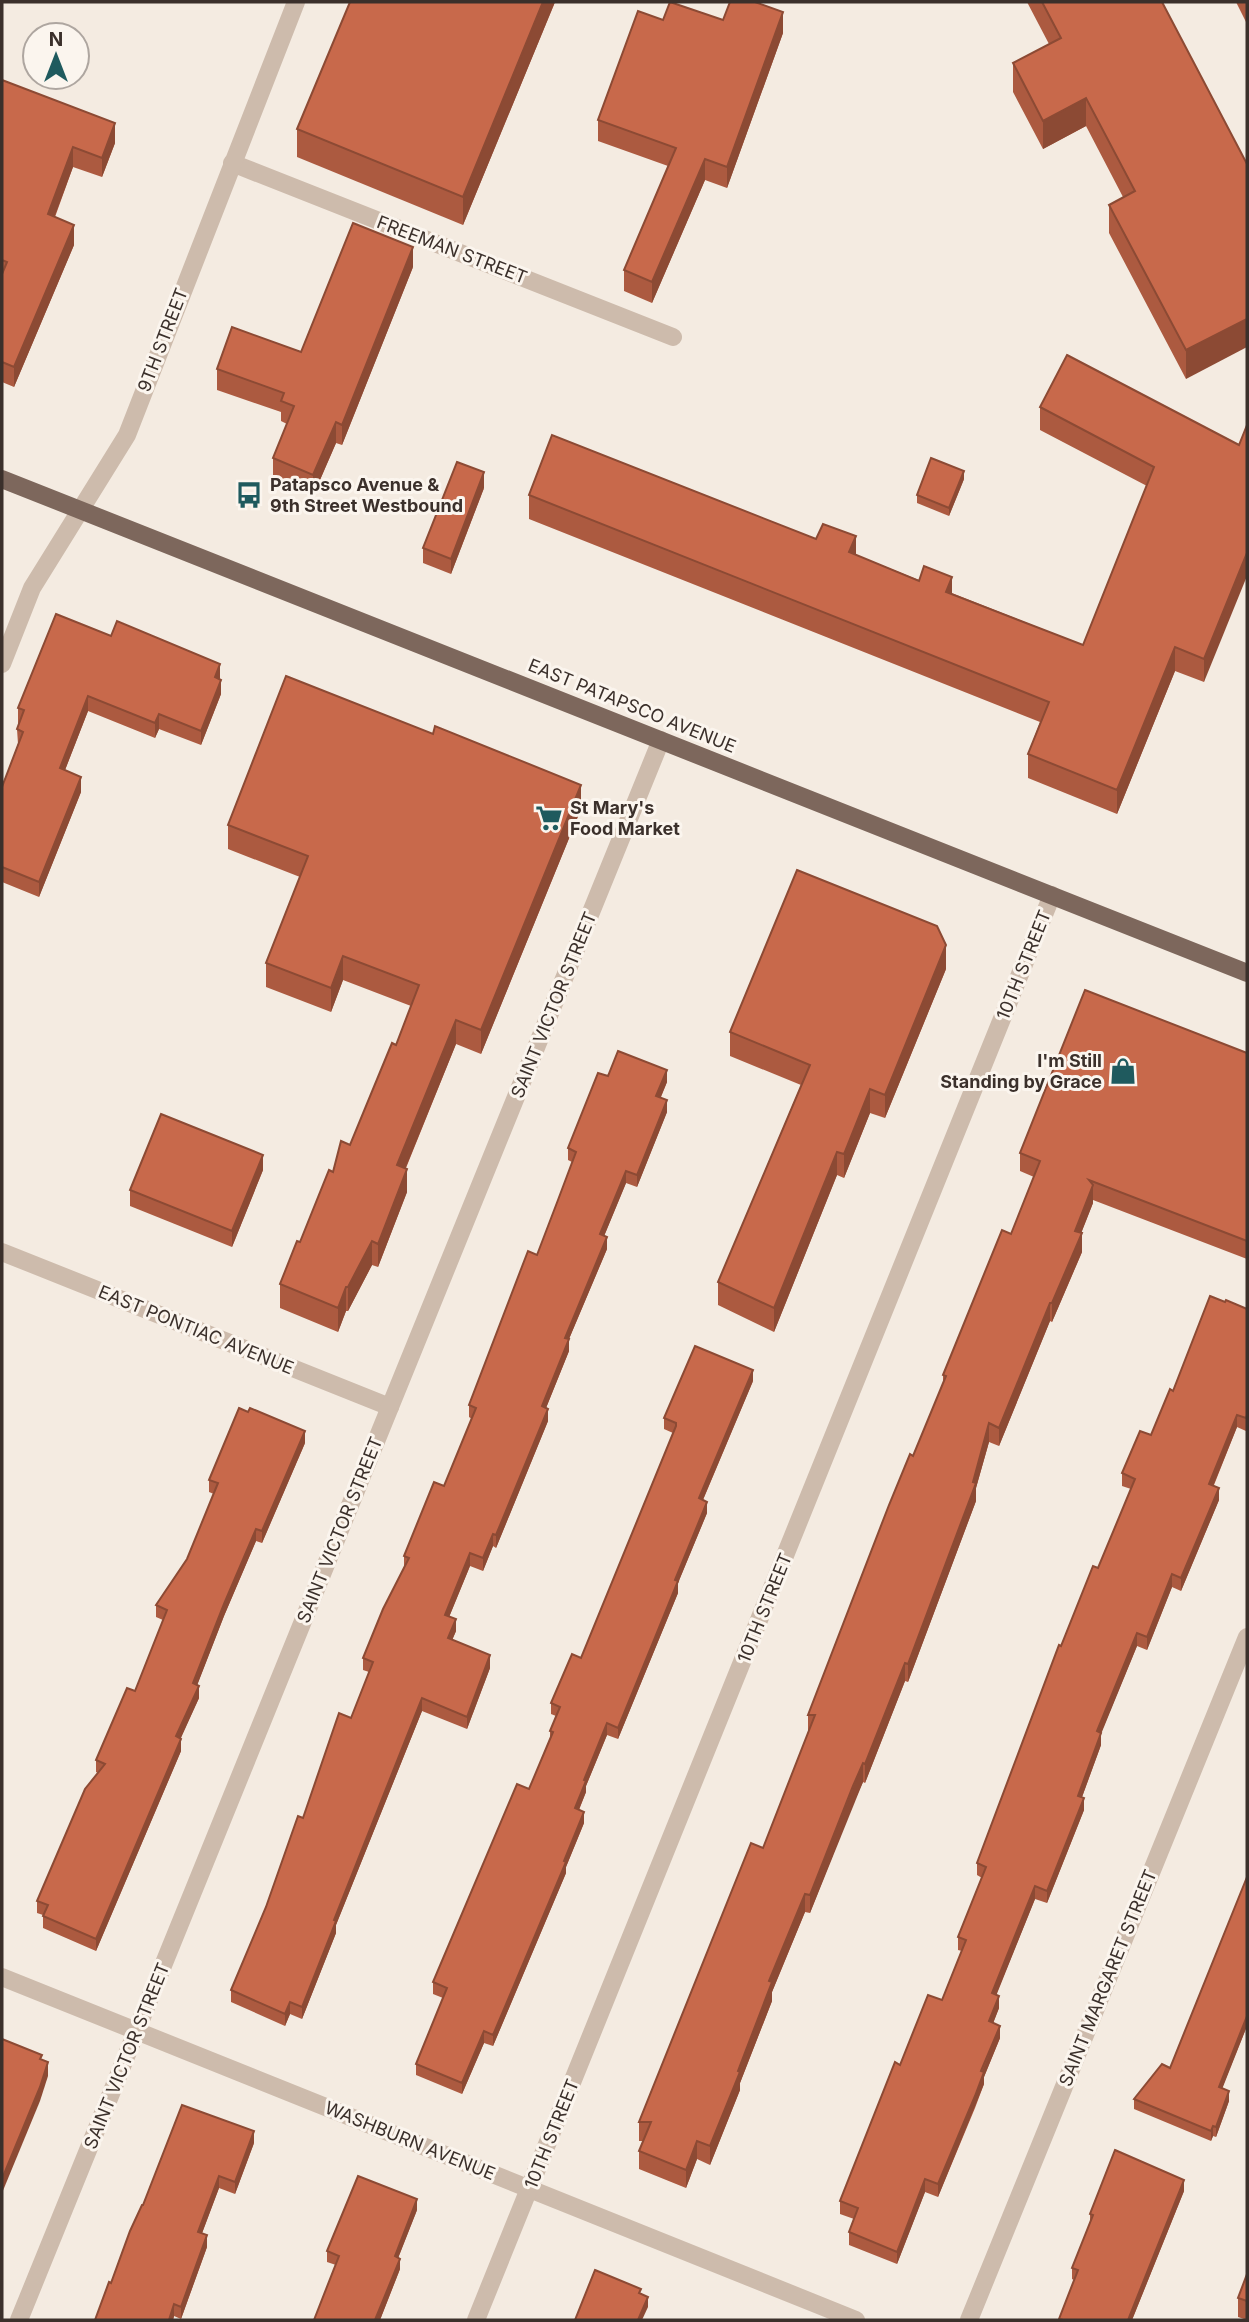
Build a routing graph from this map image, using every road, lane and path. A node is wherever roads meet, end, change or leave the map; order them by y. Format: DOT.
graph roads {
  1 [pos="296,2"];
  2 [pos="232,163"];
  3 [pos="673,337"];
  4 [pos="2,479"];
  5 [pos="79,509"];
  6 [pos="2,664"];
  7 [pos="661,740"];
  8 [pos="1052,895"];
  9 [pos="1247,974"];
  10 [pos="2,1252"];
  11 [pos="390,1407"];
  12 [pos="1247,1637"];
  13 [pos="2,1977"];
  14 [pos="137,2032"];
  15 [pos="530,2189"];
  16 [pos="19,2320"];
  17 [pos="476,2320"];
  18 [pos="856,2320"];
  19 [pos="969,2320"];
  1 -- 2 [label="street, 9TH STREET"];
  2 -- 3 [label="street, FREEMAN STREET"];
  2 -- 5 [label="street, 9TH STREET"];
  4 -- 5 [label="main road, EAST PATAPSCO AVENUE"];
  5 -- 6 [label="street, 9TH STREET"];
  5 -- 7 [label="main road, EAST PATAPSCO AVENUE"];
  7 -- 8 [label="main road, EAST PATAPSCO AVENUE"];
  7 -- 11 [label="street, SAINT VICTOR STREET"];
  8 -- 9 [label="main road, EAST PATAPSCO AVENUE"];
  8 -- 15 [label="street, 10TH STREET"];
  10 -- 11 [label="street, EAST PONTIAC AVENUE"];
  11 -- 14 [label="street, SAINT VICTOR STREET"];
  12 -- 19 [label="street, SAINT MARGARET STREET"];
  13 -- 14 [label="street, WASHBURN AVENUE"];
  14 -- 15 [label="street, WASHBURN AVENUE"];
  14 -- 16 [label="street, SAINT VICTOR STREET"];
  15 -- 17 [label="street, 10TH STREET"];
  15 -- 18 [label="street, WASHBURN AVENUE"];
}
